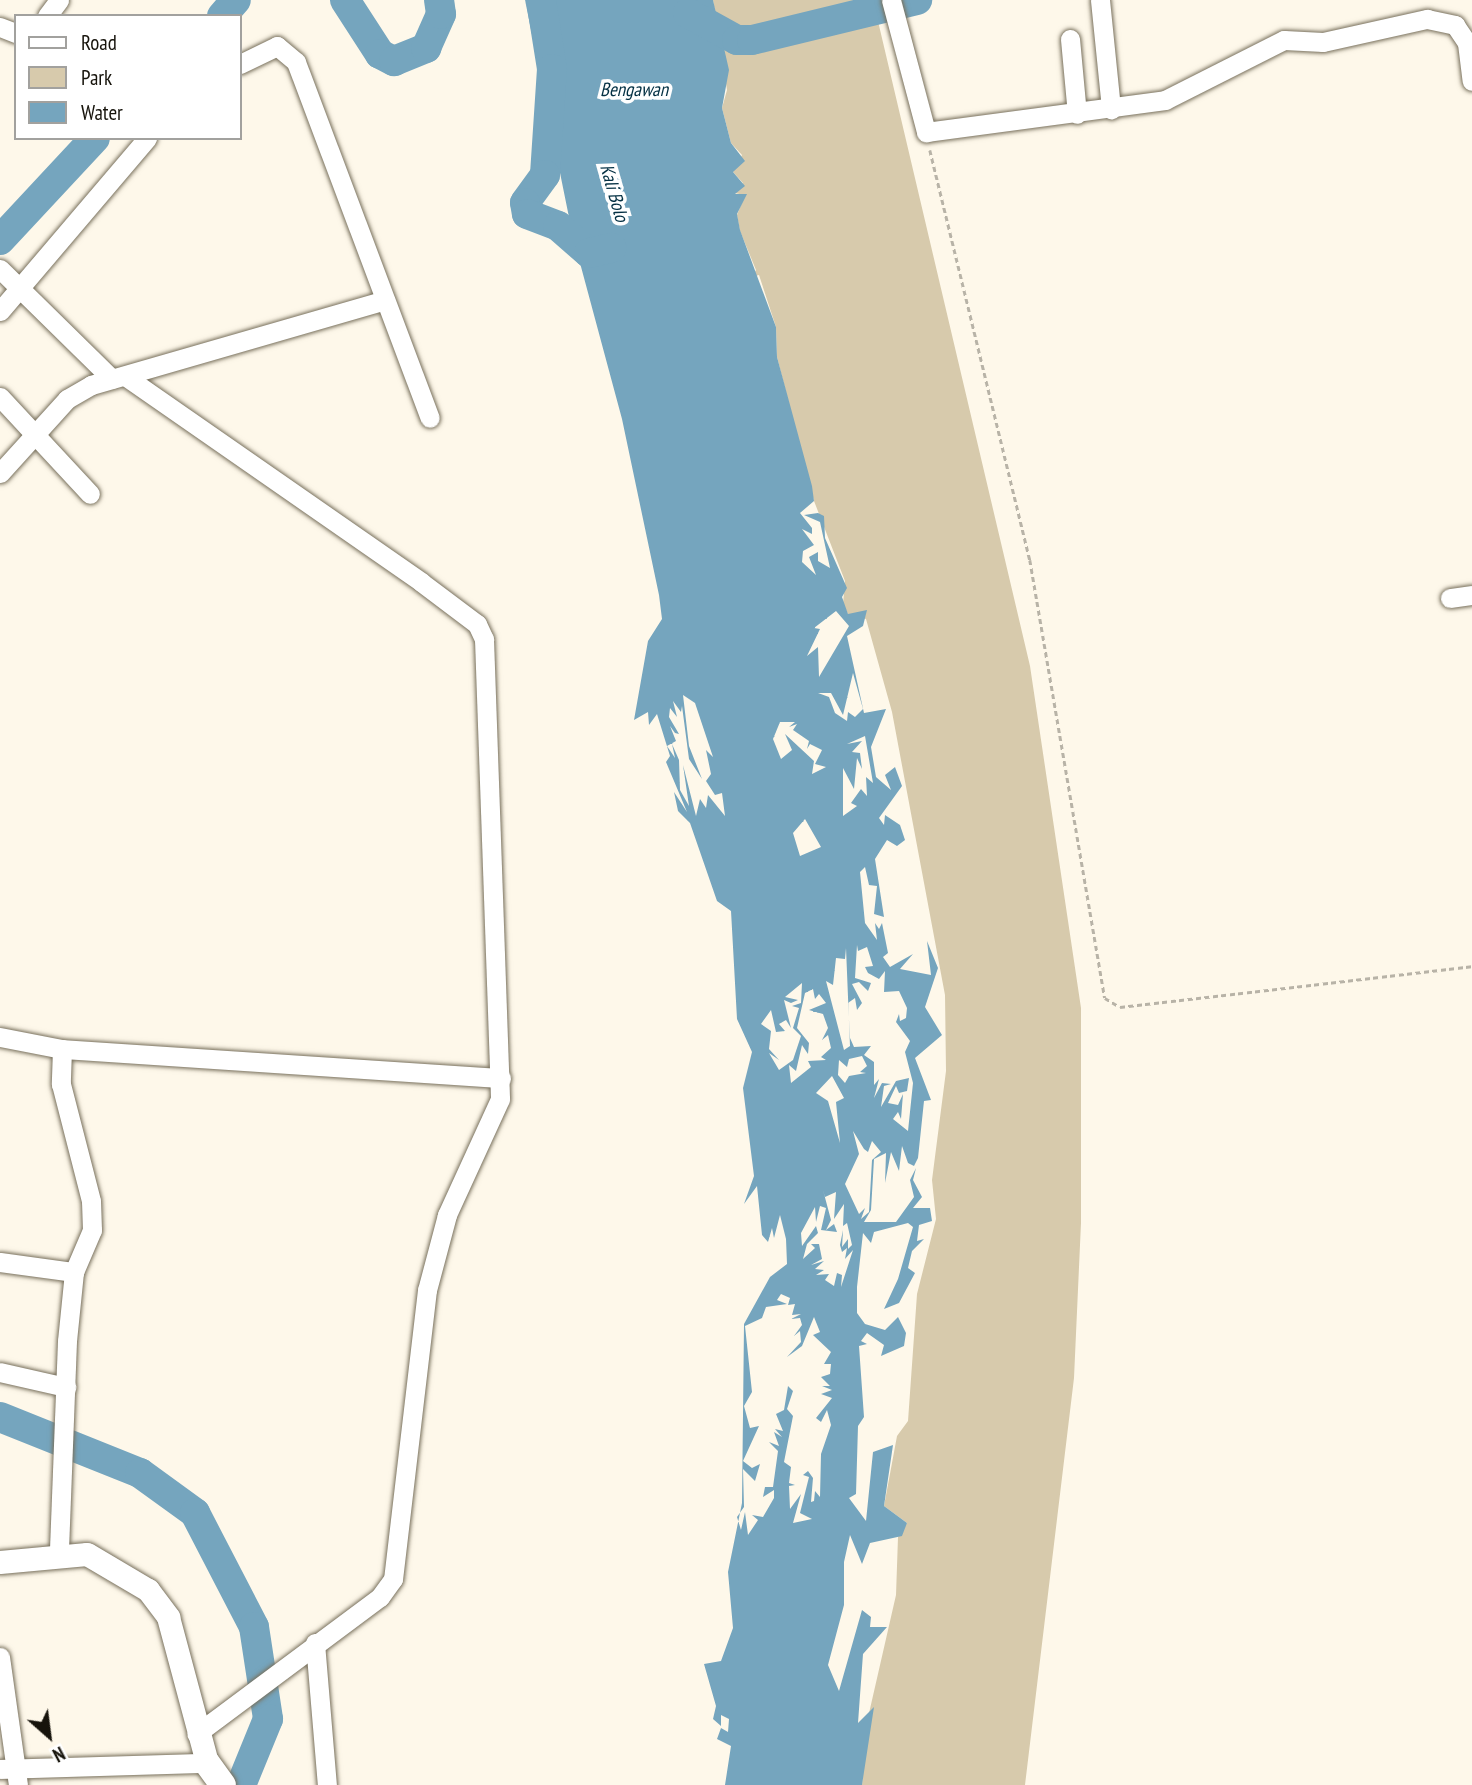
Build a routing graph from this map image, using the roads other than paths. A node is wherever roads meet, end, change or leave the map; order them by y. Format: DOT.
graph roads {
  1 [pos="891,0"];
  2 [pos="1100,0"];
  3 [pos="1070,38"];
  4 [pos="242,63"];
  5 [pos="1472,81"];
  6 [pos="1111,109"];
  7 [pos="1077,114"];
  8 [pos="145,140"];
  9 [pos="0,269"];
  10 [pos="22,289"];
  11 [pos="385,300"];
  12 [pos="0,312"];
  13 [pos="118,377"];
  14 [pos="0,397"];
  15 [pos="430,418"];
  16 [pos="34,432"];
  17 [pos="0,472"];
  18 [pos="90,494"];
  19 [pos="1472,595"];
  20 [pos="1450,598"];
  21 [pos="0,1037"];
  22 [pos="62,1049"];
  23 [pos="502,1078"];
  24 [pos="0,1262"];
  25 [pos="74,1272"];
  26 [pos="0,1372"];
  27 [pos="66,1387"];
  28 [pos="59,1552"];
  29 [pos="0,1562"];
  30 [pos="315,1643"];
  31 [pos="0,1657"];
  32 [pos="196,1734"];
  33 [pos="12,1774"];
  34 [pos="216,1778"];
  35 [pos="327,1785"];
  1 -- 7 [label="street"];
  2 -- 6 [label="street"];
  3 -- 7 [label="street"];
  4 -- 11 [label="street"];
  5 -- 6 [label="street"];
  6 -- 7 [label="street"];
  8 -- 10 [label="street"];
  9 -- 10 [label="street"];
  10 -- 12 [label="street"];
  10 -- 13 [label="street"];
  11 -- 13 [label="street"];
  11 -- 15 [label="street"];
  13 -- 16 [label="street"];
  13 -- 23 [label="street"];
  14 -- 16 [label="street"];
  16 -- 17 [label="street"];
  16 -- 18 [label="street"];
  19 -- 20 [label="street"];
  21 -- 22 [label="street"];
  22 -- 23 [label="street"];
  22 -- 25 [label="street"];
  23 -- 30 [label="street"];
  24 -- 25 [label="street"];
  25 -- 27 [label="street"];
  26 -- 27 [label="street"];
  27 -- 28 [label="street"];
  28 -- 29 [label="street"];
  28 -- 32 [label="street"];
  30 -- 32 [label="street"];
  30 -- 35 [label="street"];
  31 -- 33 [label="street"];
  32 -- 34 [label="street"];
  33 -- 34 [label="street"];
}
